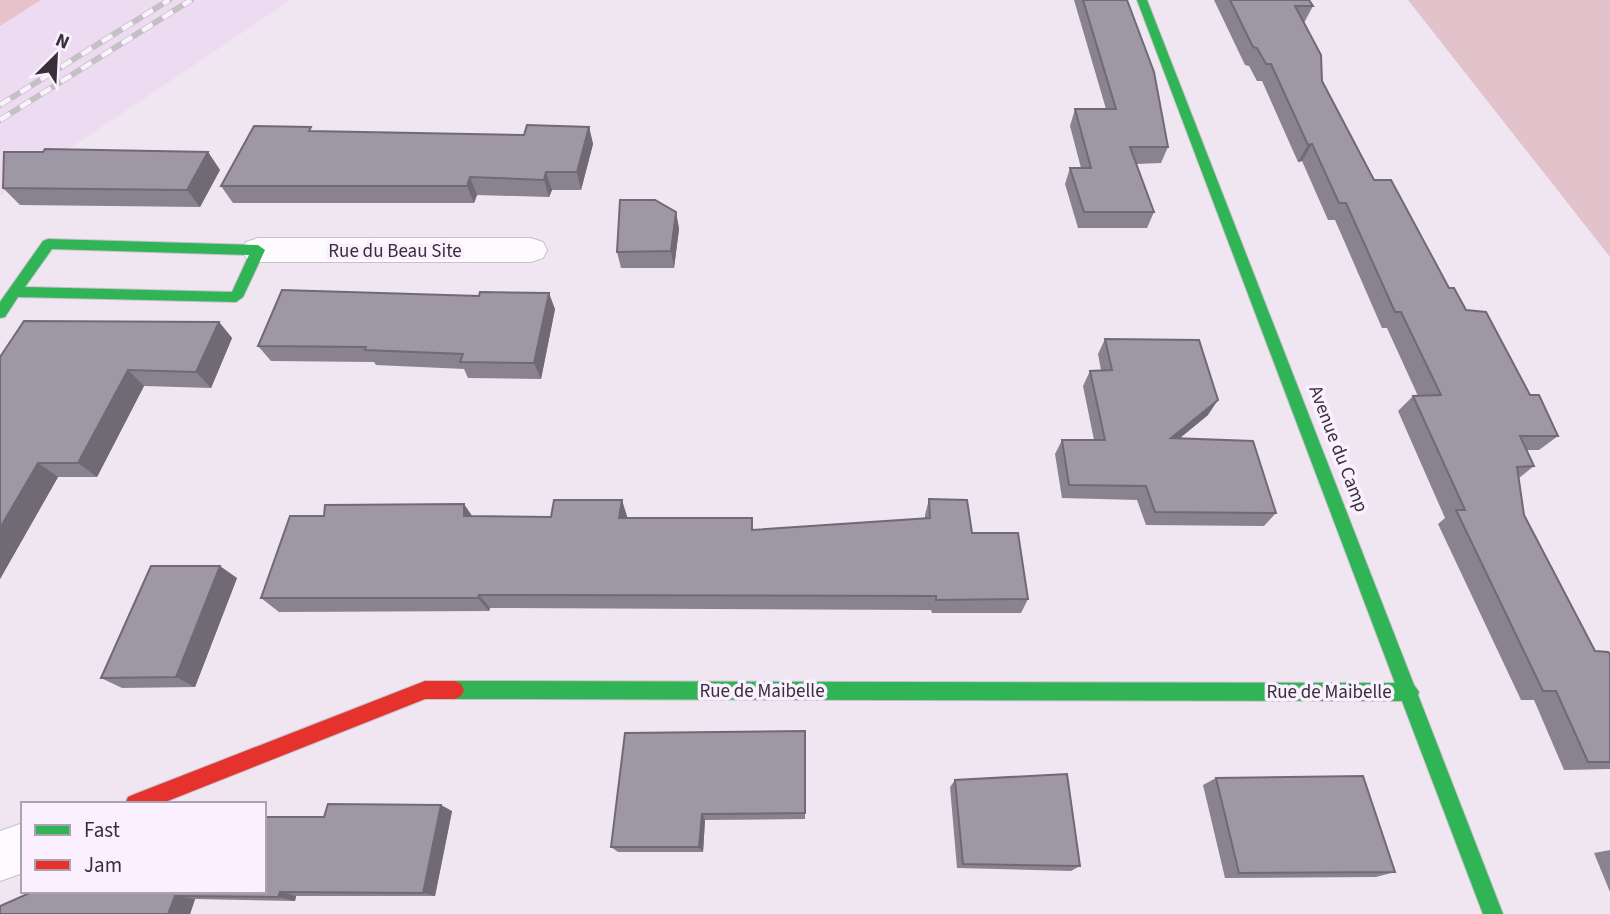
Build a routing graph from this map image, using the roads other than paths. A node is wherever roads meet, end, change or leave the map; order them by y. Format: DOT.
graph roads {
  1 [pos="1142,0"];
  2 [pos="258,250"];
  3 [pos="531,250"];
  4 [pos="15,292"];
  5 [pos="0,313"];
  6 [pos="1410,692"];
  7 [pos="140,802"];
  8 [pos="21,849"];
  9 [pos="0,856"];
  10 [pos="1493,914"];
  1 -- 6 [label="street, Avenue du Camp"];
  2 -- 3 [label="street, Rue du Beau Site"];
  2 -- 4 [label="street, Rue du Beau Site"];
  2 -- 4 [label="street"];
  4 -- 5 [label="street, Rue du Beau Site"];
  6 -- 7 [label="street, Rue de Maibelle"];
  6 -- 10 [label="street, Avenue du Camp"];
  8 -- 9 [label="street"];
}
